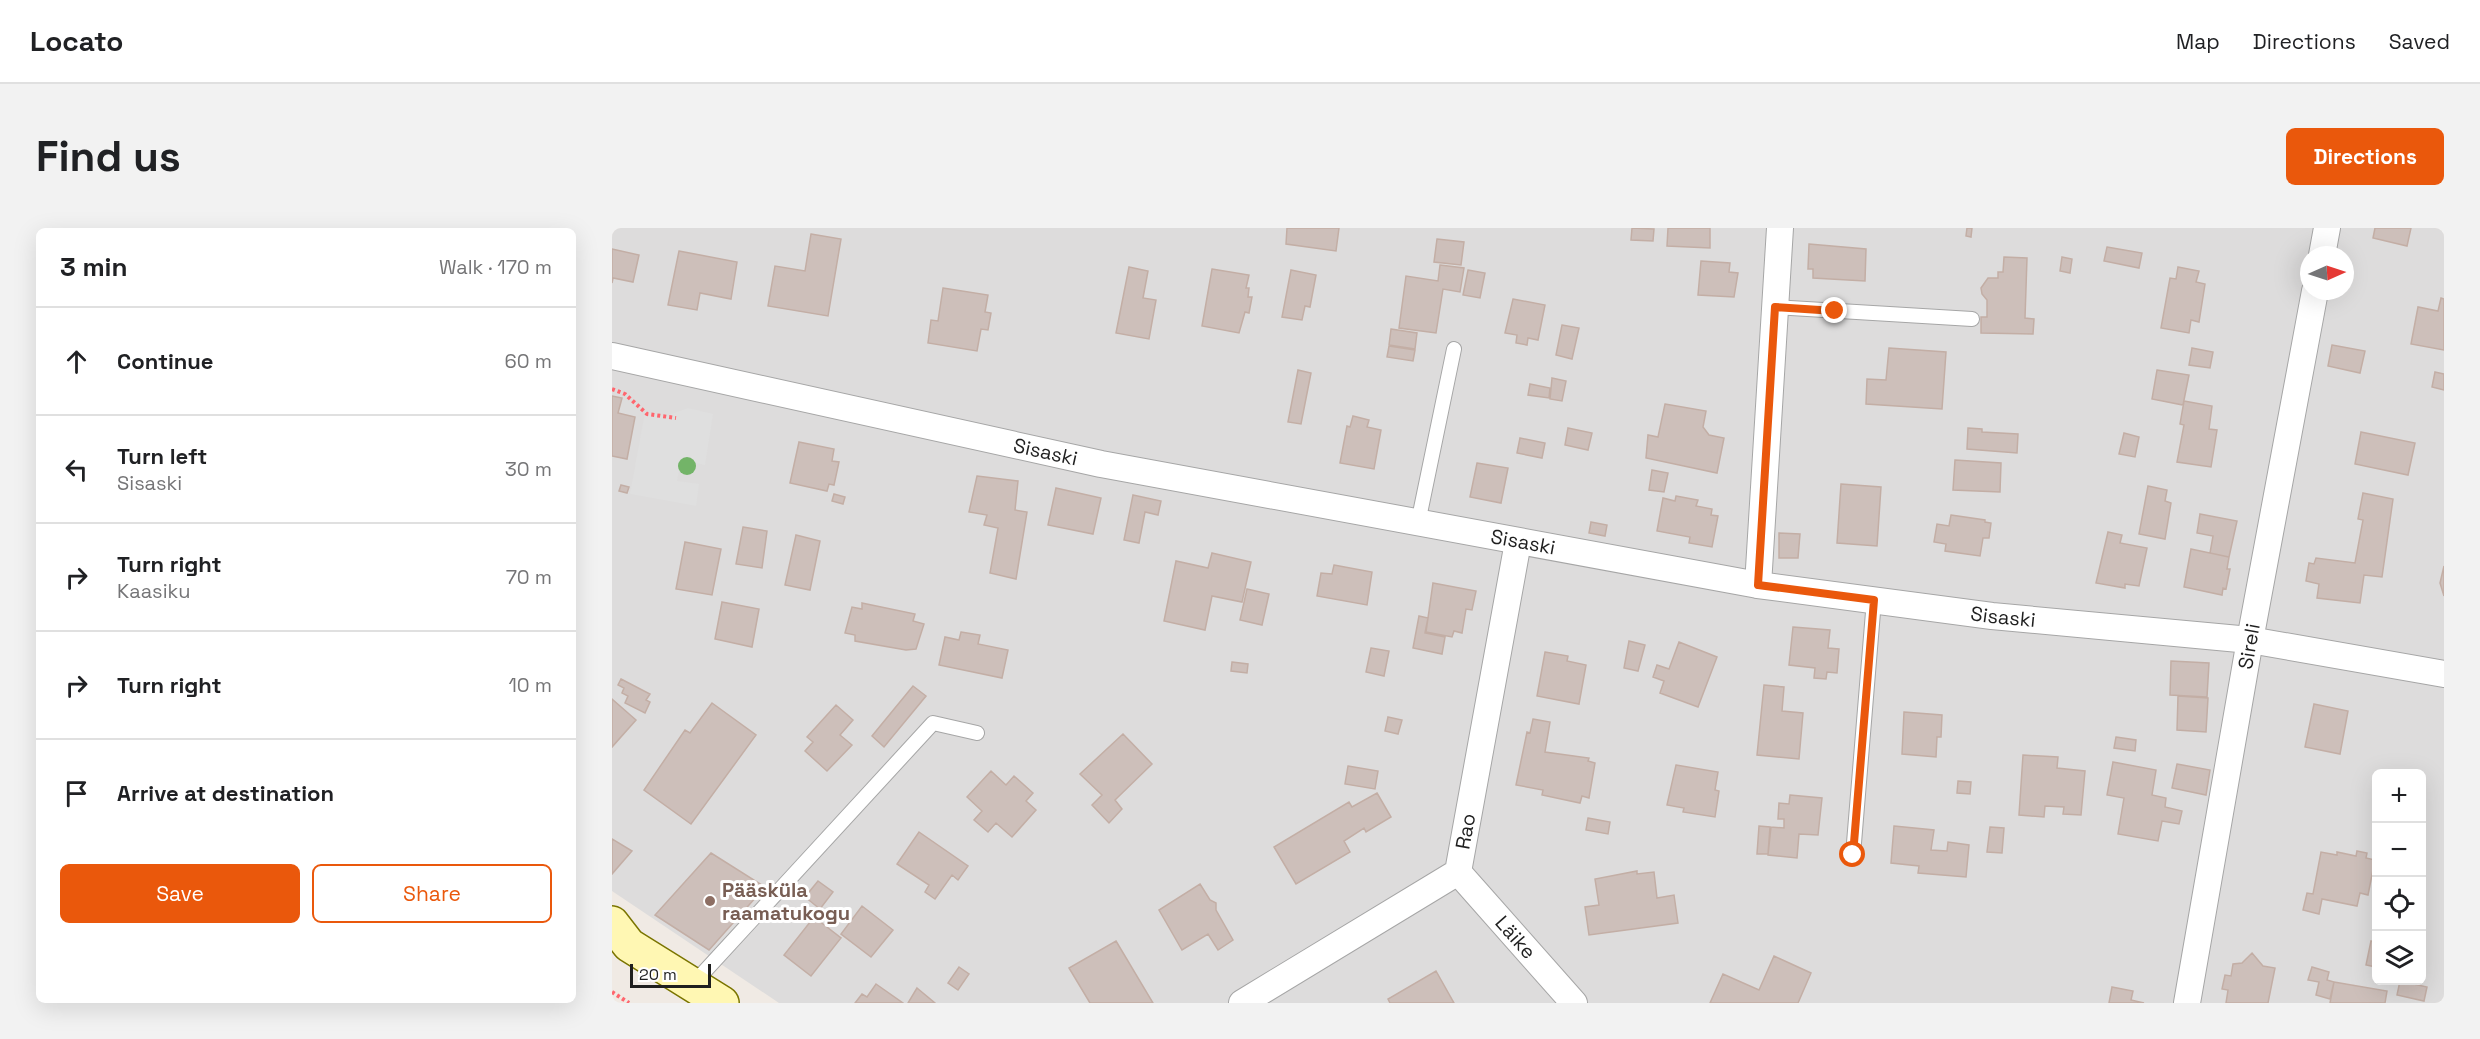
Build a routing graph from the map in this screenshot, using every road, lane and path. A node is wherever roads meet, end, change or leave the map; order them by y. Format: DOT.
graph roads {
  1 [pos="1780,228"];
  2 [pos="2327,228"];
  3 [pos="2324,246"];
  4 [pos="2313,300"];
  5 [pos="1775,307"];
  6 [pos="1972,319"];
  7 [pos="1454,349"];
  8 [pos="612,356"];
  9 [pos="612,389"];
  10 [pos="676,418"];
  11 [pos="1418,523"];
  12 [pos="1518,542"];
  13 [pos="1758,585"];
  14 [pos="1874,600"];
  15 [pos="2250,640"];
  16 [pos="2444,674"];
  17 [pos="976,732"];
  18 [pos="1853,855"];
  19 [pos="1458,872"];
  20 [pos="618,937"];
  21 [pos="693,984"];
  22 [pos="612,992"];
  23 [pos="629,1003"];
  24 [pos="722,1003"];
  25 [pos="1242,1003"];
  26 [pos="1574,1003"];
  27 [pos="2187,1003"];
  1 -- 5 [label="street"];
  2 -- 3 [label="street"];
  4 -- 15 [label="street, Sireli"];
  5 -- 6 [label="lane"];
  5 -- 13 [label="street"];
  7 -- 11 [label="lane"];
  8 -- 11 [label="street, Sisaski"];
  9 -- 10 [label="path"];
  11 -- 12 [label="street, Sisaski"];
  12 -- 13 [label="street, Sisaski"];
  12 -- 19 [label="street, Rao"];
  13 -- 14 [label="street, Sisaski"];
  14 -- 15 [label="street, Sisaski"];
  14 -- 18 [label="lane"];
  15 -- 16 [label="street, Sisaski"];
  15 -- 27 [label="street, Sireli"];
  17 -- 21 [label="lane"];
  19 -- 25 [label="street, Rao"];
  19 -- 26 [label="street, Läike"];
  20 -- 21 [label="main road"];
  21 -- 24 [label="main road"];
  22 -- 23 [label="path"];
}
